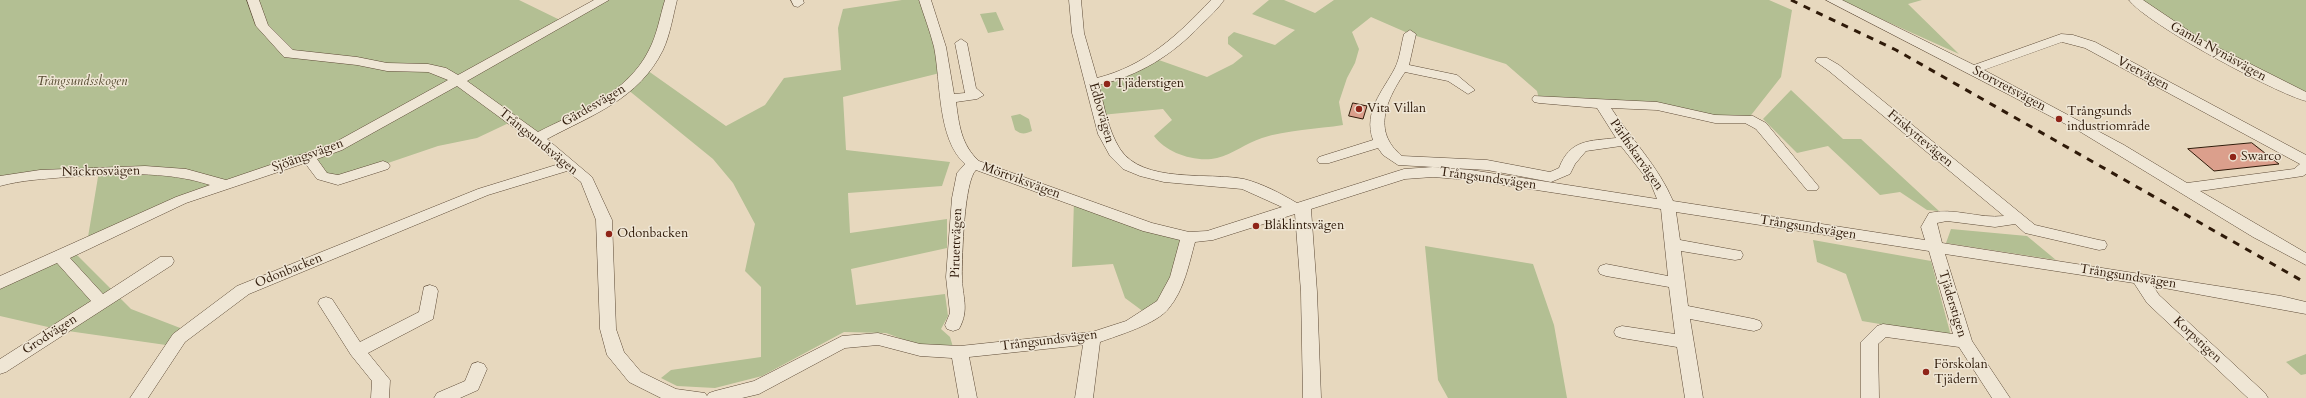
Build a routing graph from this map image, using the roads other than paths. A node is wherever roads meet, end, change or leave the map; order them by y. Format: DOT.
graph roads {
  1 [pos="253,0"];
  2 [pos="603,0"];
  3 [pos="671,0"];
  4 [pos="925,0"];
  5 [pos="1075,0"];
  6 [pos="1218,0"];
  7 [pos="1832,0"];
  8 [pos="2135,0"];
  9 [pos="1410,34"];
  10 [pos="961,43"];
  11 [pos="1822,61"];
  12 [pos="1402,67"];
  13 [pos="1972,70"];
  14 [pos="457,80"];
  15 [pos="1092,83"];
  16 [pos="1468,90"];
  17 [pos="2306,97"];
  18 [pos="948,99"];
  19 [pos="1539,99"];
  20 [pos="1601,104"];
  21 [pos="536,138"];
  22 [pos="1381,142"];
  23 [pos="1625,142"];
  24 [pos="308,157"];
  25 [pos="1324,160"];
  26 [pos="2306,161"];
  27 [pos="974,164"];
  28 [pos="383,166"];
  29 [pos="568,166"];
  30 [pos="2306,166"];
  31 [pos="0,181"];
  32 [pos="224,184"];
  33 [pos="1812,187"];
  34 [pos="2184,188"];
  35 [pos="1668,207"];
  36 [pos="1299,208"];
  37 [pos="2017,218"];
  38 [pos="1188,237"];
  39 [pos="1672,244"];
  40 [pos="2099,245"];
  41 [pos="1934,248"];
  42 [pos="1735,255"];
  43 [pos="59,256"];
  44 [pos="2306,260"];
  45 [pos="166,261"];
  46 [pos="1606,270"];
  47 [pos="2139,279"];
  48 [pos="0,283"];
  49 [pos="1677,283"];
  50 [pos="430,291"];
  51 [pos="100,301"];
  52 [pos="326,303"];
  53 [pos="2306,308"];
  54 [pos="1680,311"];
  55 [pos="953,325"];
  56 [pos="1754,325"];
  57 [pos="1622,332"];
  58 [pos="1092,338"];
  59 [pos="1685,342"];
  60 [pos="1964,342"];
  61 [pos="357,350"];
  62 [pos="960,352"];
  63 [pos="0,368"];
  64 [pos="478,369"];
  65 [pos="760,392"];
  66 [pos="139,398"];
  67 [pos="380,398"];
  68 [pos="442,398"];
  69 [pos="699,398"];
  70 [pos="715,398"];
  71 [pos="968,398"];
  72 [pos="1084,398"];
  73 [pos="1312,398"];
  74 [pos="1694,398"];
  75 [pos="1870,398"];
  76 [pos="2001,398"];
  77 [pos="2259,398"];
  1 -- 14 [label="street, Trångsundsvägen"];
  2 -- 14 [label="street, Sjöängsvägen"];
  3 -- 21 [label="street, Gärdesvägen"];
  4 -- 18 [label="street, Mörtviksvägen"];
  5 -- 15 [label="street, Edbovägen"];
  6 -- 15 [label="street"];
  7 -- 13 [label="street, Storvretsvägen"];
  8 -- 17 [label="street, Gamla Nynäsvägen"];
  9 -- 12 [label="street"];
  10 -- 18 [label="street"];
  11 -- 37 [label="street, Friskyttevägen"];
  12 -- 16 [label="street"];
  12 -- 22 [label="street"];
  13 -- 26 [label="street, Vretvägen"];
  13 -- 34 [label="street, Storvretsvägen"];
  14 -- 21 [label="street, Trångsundsvägen"];
  14 -- 24 [label="street, Sjöängsvägen"];
  15 -- 36 [label="street, Edbovägen"];
  18 -- 27 [label="street, Mörtviksvägen"];
  19 -- 20 [label="street, Pärlfiskarvägen"];
  20 -- 23 [label="street, Pärlfiskarvägen"];
  20 -- 33 [label="street, Pärlfiskarvägen"];
  21 -- 29 [label="street, Trångsundsvägen"];
  22 -- 23 [label="street"];
  22 -- 25 [label="street"];
  23 -- 35 [label="street, Pärlfiskarvägen"];
  24 -- 28 [label="street"];
  24 -- 32 [label="street, Sjöängsvägen"];
  27 -- 38 [label="street, Mörtviksvägen"];
  27 -- 55 [label="street, Piruettvägen"];
  29 -- 66 [label="street, Odonbacken"];
  29 -- 69 [label="street, Trångsundsvägen"];
  30 -- 34 [label="street"];
  31 -- 32 [label="street, Näckrosvägen"];
  32 -- 43 [label="street, Sjöängsvägen"];
  34 -- 44 [label="street, Storvretsvägen"];
  35 -- 36 [label="street, Trångsundsvägen"];
  35 -- 39 [label="street, Pärlfiskarvägen"];
  35 -- 41 [label="street, Trångsundsvägen"];
  36 -- 38 [label="street, Trångsundsvägen"];
  36 -- 73 [label="street"];
  37 -- 40 [label="street, Friskyttevägen"];
  37 -- 41 [label="street"];
  38 -- 58 [label="street, Trångsundsvägen"];
  39 -- 42 [label="street"];
  39 -- 49 [label="street, Pärlfiskarvägen"];
  41 -- 47 [label="street, Trångsundsvägen"];
  41 -- 60 [label="street, Tjäderstigen"];
  43 -- 48 [label="street, Sjöängsvägen"];
  43 -- 51 [label="street"];
  45 -- 51 [label="street, Grodvägen"];
  46 -- 49 [label="street"];
  47 -- 53 [label="street, Trångsundsvägen"];
  47 -- 77 [label="street, Korpstigen"];
  49 -- 54 [label="street, Pärlfiskarvägen"];
  50 -- 61 [label="street"];
  51 -- 63 [label="street, Grodvägen"];
  52 -- 61 [label="street"];
  54 -- 56 [label="street"];
  54 -- 59 [label="street, Pärlfiskarvägen"];
  57 -- 59 [label="street"];
  58 -- 62 [label="street, Trångsundsvägen"];
  58 -- 72 [label="street"];
  59 -- 74 [label="street, Pärlfiskarvägen"];
  60 -- 75 [label="street"];
  60 -- 76 [label="street, Tjäderstigen"];
  61 -- 67 [label="street"];
  62 -- 65 [label="street, Trångsundsvägen"];
  62 -- 71 [label="street"];
  64 -- 68 [label="street"];
  65 -- 70 [label="street, Trångsundsvägen"];
}
